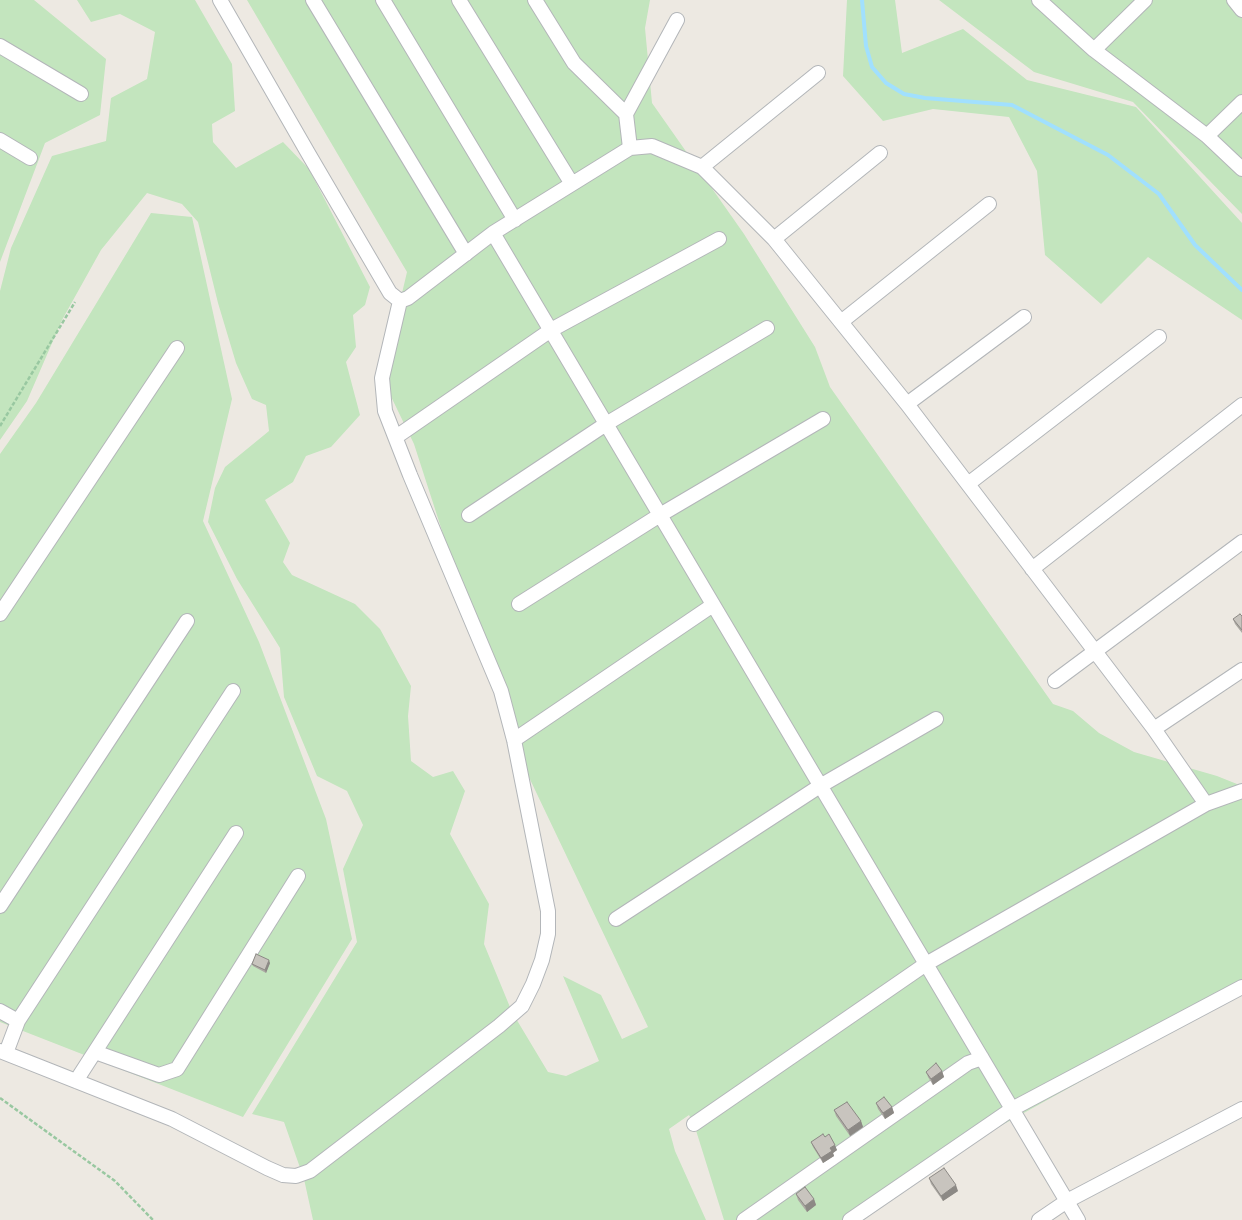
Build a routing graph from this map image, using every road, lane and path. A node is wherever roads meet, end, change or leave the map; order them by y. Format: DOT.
graph roads {
  1 [pos="220,0"];
  2 [pos="313,0"];
  3 [pos="383,0"];
  4 [pos="459,0"];
  5 [pos="535,0"];
  6 [pos="1039,0"];
  7 [pos="1145,0"];
  8 [pos="1234,0"];
  9 [pos="1242,10"];
  10 [pos="677,20"];
  11 [pos="0,46"];
  12 [pos="1094,50"];
  13 [pos="818,74"];
  14 [pos="81,94"];
  15 [pos="1242,102"];
  16 [pos="626,114"];
  17 [pos="1206,136"];
  18 [pos="0,140"];
  19 [pos="630,148"];
  20 [pos="880,153"];
  21 [pos="30,158"];
  22 [pos="702,167"];
  23 [pos="1242,169"];
  24 [pos="572,184"];
  25 [pos="989,204"];
  26 [pos="515,220"];
  27 [pos="493,233"];
  28 [pos="774,239"];
  29 [pos="719,240"];
  30 [pos="466,254"];
  31 [pos="400,301"];
  32 [pos="75,302"];
  33 [pos="1024,317"];
  34 [pos="841,322"];
  35 [pos="767,328"];
  36 [pos="551,330"];
  37 [pos="1159,338"];
  38 [pos="177,348"];
  39 [pos="907,404"];
  40 [pos="1242,405"];
  41 [pos="823,419"];
  42 [pos="606,424"];
  43 [pos="0,426"];
  44 [pos="396,437"];
  45 [pos="968,484"];
  46 [pos="469,515"];
  47 [pos="660,515"];
  48 [pos="1242,542"];
  49 [pos="1032,569"];
  50 [pos="519,604"];
  51 [pos="713,605"];
  52 [pos="0,614"];
  53 [pos="187,621"];
  54 [pos="1095,651"];
  55 [pos="1242,670"];
  56 [pos="1055,681"];
  57 [pos="233,692"];
  58 [pos="936,719"];
  59 [pos="1154,728"];
  60 [pos="514,740"];
  61 [pos="820,786"];
  62 [pos="1242,791"];
  63 [pos="1206,804"];
  64 [pos="236,833"];
  65 [pos="298,876"];
  66 [pos="0,906"];
  67 [pos="616,919"];
  68 [pos="926,964"];
  69 [pos="1242,987"];
  70 [pos="0,1011"];
  71 [pos="18,1021"];
  72 [pos="3,1052"];
  73 [pos="95,1052"];
  74 [pos="982,1058"];
  75 [pos="76,1081"];
  76 [pos="0,1098"];
  77 [pos="1012,1109"];
  78 [pos="1242,1109"];
  79 [pos="694,1124"];
  80 [pos="1067,1201"];
  81 [pos="153,1220"];
  82 [pos="744,1220"];
  83 [pos="850,1220"];
  84 [pos="1039,1220"];
  85 [pos="1078,1220"];
  1 -- 31 [label="street"];
  2 -- 30 [label="street"];
  3 -- 26 [label="street"];
  4 -- 24 [label="street"];
  5 -- 16 [label="street"];
  6 -- 12 [label="street"];
  7 -- 12 [label="street"];
  8 -- 9 [label="street"];
  10 -- 16 [label="street"];
  11 -- 14 [label="street"];
  12 -- 17 [label="street"];
  13 -- 22 [label="street"];
  15 -- 17 [label="street"];
  16 -- 19 [label="street"];
  17 -- 23 [label="street"];
  18 -- 21 [label="street"];
  19 -- 22 [label="street"];
  19 -- 24 [label="street"];
  20 -- 28 [label="street"];
  22 -- 28 [label="street"];
  24 -- 26 [label="street"];
  25 -- 34 [label="street"];
  26 -- 27 [label="street"];
  27 -- 30 [label="street"];
  27 -- 36 [label="street"];
  28 -- 34 [label="street"];
  29 -- 36 [label="street"];
  30 -- 31 [label="street"];
  31 -- 44 [label="street"];
  32 -- 43 [label="path"];
  33 -- 39 [label="street"];
  34 -- 39 [label="street"];
  35 -- 42 [label="street"];
  36 -- 42 [label="street"];
  36 -- 44 [label="street"];
  37 -- 45 [label="street"];
  38 -- 52 [label="street"];
  39 -- 45 [label="street"];
  40 -- 49 [label="street"];
  41 -- 47 [label="street"];
  42 -- 46 [label="street"];
  42 -- 47 [label="street"];
  44 -- 60 [label="street"];
  45 -- 49 [label="street"];
  47 -- 50 [label="street"];
  47 -- 51 [label="street"];
  48 -- 54 [label="street"];
  49 -- 54 [label="street"];
  51 -- 60 [label="street"];
  51 -- 61 [label="street"];
  53 -- 66 [label="street"];
  54 -- 56 [label="street"];
  54 -- 59 [label="street"];
  55 -- 59 [label="street"];
  57 -- 71 [label="street"];
  58 -- 61 [label="street"];
  59 -- 63 [label="street"];
  60 -- 75 [label="street"];
  61 -- 67 [label="street"];
  61 -- 68 [label="street"];
  62 -- 63 [label="street"];
  63 -- 68 [label="street"];
  64 -- 73 [label="street"];
  65 -- 73 [label="street"];
  68 -- 74 [label="street"];
  68 -- 79 [label="street"];
  69 -- 77 [label="street"];
  70 -- 71 [label="street"];
  71 -- 72 [label="street"];
  72 -- 75 [label="street"];
  73 -- 75 [label="street"];
  74 -- 77 [label="street"];
  74 -- 82 [label="street"];
  76 -- 81 [label="path"];
  77 -- 80 [label="street"];
  77 -- 83 [label="street"];
  78 -- 80 [label="street"];
  80 -- 84 [label="street"];
  80 -- 85 [label="street"];
}
